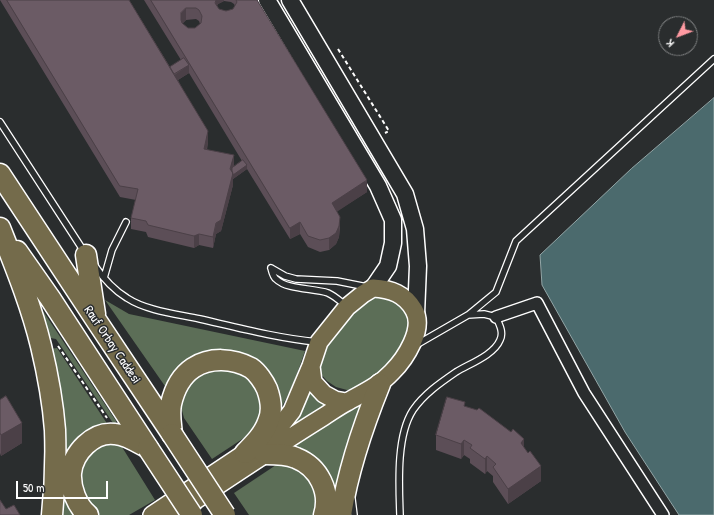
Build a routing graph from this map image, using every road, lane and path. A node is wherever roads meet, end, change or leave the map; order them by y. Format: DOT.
graph roads {
  1 [pos="267,0"];
  2 [pos="290,0"];
  3 [pos="338,49"];
  4 [pos="714,59"];
  5 [pos="378,115"];
  6 [pos="0,122"];
  7 [pos="0,174"];
  8 [pos="126,222"];
  9 [pos="0,227"];
  10 [pos="86,255"];
  11 [pos="104,278"];
  12 [pos="373,288"];
  13 [pos="347,307"];
  14 [pos="416,314"];
  15 [pos="468,315"];
  16 [pos="496,317"];
  17 [pos="96,320"];
  18 [pos="319,342"];
  19 [pos="41,345"];
  20 [pos="409,350"];
  21 [pos="311,366"];
  22 [pos="380,384"];
  23 [pos="346,402"];
  24 [pos="114,433"];
  25 [pos="172,434"];
  26 [pos="148,448"];
  27 [pos="245,454"];
  28 [pos="265,454"];
  29 [pos="348,477"];
  30 [pos="52,515"];
  31 [pos="88,515"];
  32 [pos="152,515"];
  33 [pos="174,515"];
  34 [pos="192,515"];
  35 [pos="225,515"];
  36 [pos="324,515"];
  37 [pos="341,515"];
  38 [pos="354,515"];
  39 [pos="400,515"];
  40 [pos="662,515"];
  1 -- 12 [label="street"];
  2 -- 14 [label="street"];
  3 -- 5 [label="path"];
  4 -- 15 [label="lane"];
  6 -- 10 [label="lane"];
  7 -- 17 [label="highway, Rauf Orbay Caddesi"];
  8 -- 11 [label="lane"];
  9 -- 19 [label="highway"];
  9 -- 26 [label="highway, Rauf Orbay Caddesi"];
  10 -- 11 [label="lane"];
  10 -- 17 [label="highway"];
  11 -- 18 [label="lane"];
  12 -- 13 [label="main road"];
  12 -- 13 [label="lane"];
  12 -- 14 [label="main road"];
  13 -- 18 [label="main road"];
  14 -- 20 [label="main road"];
  15 -- 16 [label="lane"];
  15 -- 20 [label="lane"];
  16 -- 39 [label="lane"];
  16 -- 40 [label="street"];
  17 -- 25 [label="highway, Rauf Orbay Caddesi"];
  18 -- 21 [label="main road"];
  19 -- 24 [label="path"];
  19 -- 30 [label="highway"];
  20 -- 22 [label="main road"];
  21 -- 23 [label="main road"];
  21 -- 27 [label="main road"];
  22 -- 23 [label="main road"];
  22 -- 29 [label="highway"];
  23 -- 28 [label="main road"];
  24 -- 26 [label="highway"];
  24 -- 31 [label="highway"];
  25 -- 27 [label="highway"];
  25 -- 35 [label="highway, Rauf Orbay Caddesi, bridge"];
  26 -- 34 [label="highway, Rauf Orbay Caddesi, bridge"];
  27 -- 32 [label="main road"];
  28 -- 33 [label="main road"];
  28 -- 36 [label="highway"];
  29 -- 37 [label="highway"];
  29 -- 38 [label="lane"];
}
